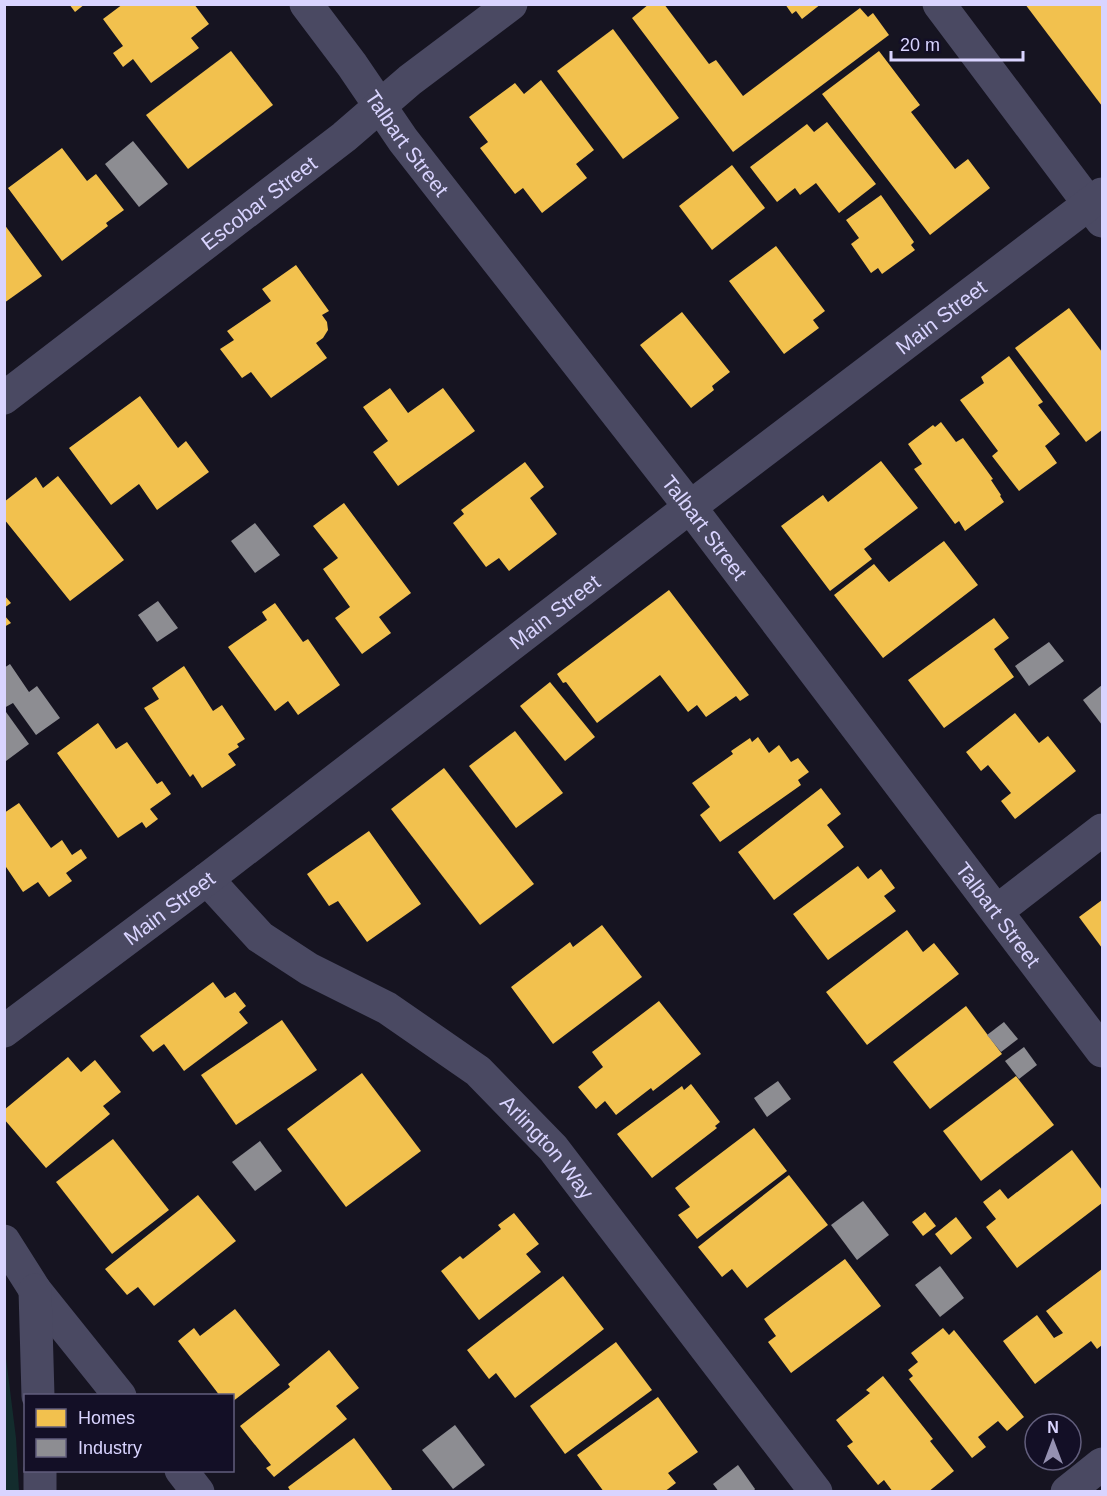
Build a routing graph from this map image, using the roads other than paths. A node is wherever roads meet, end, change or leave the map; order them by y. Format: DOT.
graph roads {
  1 [pos="306,4"];
  2 [pos="511,4"];
  3 [pos="939,4"];
  4 [pos="380,106"];
  5 [pos="1098,206"];
  6 [pos="4,398"];
  7 [pos="690,507"];
  8 [pos="1102,830"];
  9 [pos="207,879"];
  10 [pos="997,911"];
  11 [pos="4,1030"];
  12 [pos="1102,1051"];
  13 [pos="4,1241"];
  14 [pos="35,1290"];
  15 [pos="38,1394"];
  16 [pos="119,1394"];
  17 [pos="1102,1464"];
  18 [pos="40,1472"];
  19 [pos="183,1472"];
  20 [pos="40,1491"];
  21 [pos="198,1491"];
  22 [pos="816,1491"];
  23 [pos="1067,1491"];
  1 -- 4 [label="street, Talbart Street"];
  2 -- 4 [label="street, Escobar Street"];
  3 -- 5 [label="street"];
  4 -- 6 [label="street, Escobar Street"];
  4 -- 7 [label="street, Talbart Street"];
  5 -- 7 [label="street, Main Street"];
  7 -- 9 [label="street, Main Street"];
  7 -- 10 [label="street, Talbart Street"];
  8 -- 10 [label="street"];
  9 -- 11 [label="street, Main Street"];
  9 -- 22 [label="street, Arlington Way"];
  10 -- 12 [label="street, Talbart Street"];
  13 -- 14 [label="street"];
  14 -- 15 [label="street"];
  14 -- 16 [label="street"];
  17 -- 23 [label="street"];
  18 -- 20 [label="street"];
  19 -- 21 [label="street"];
}
